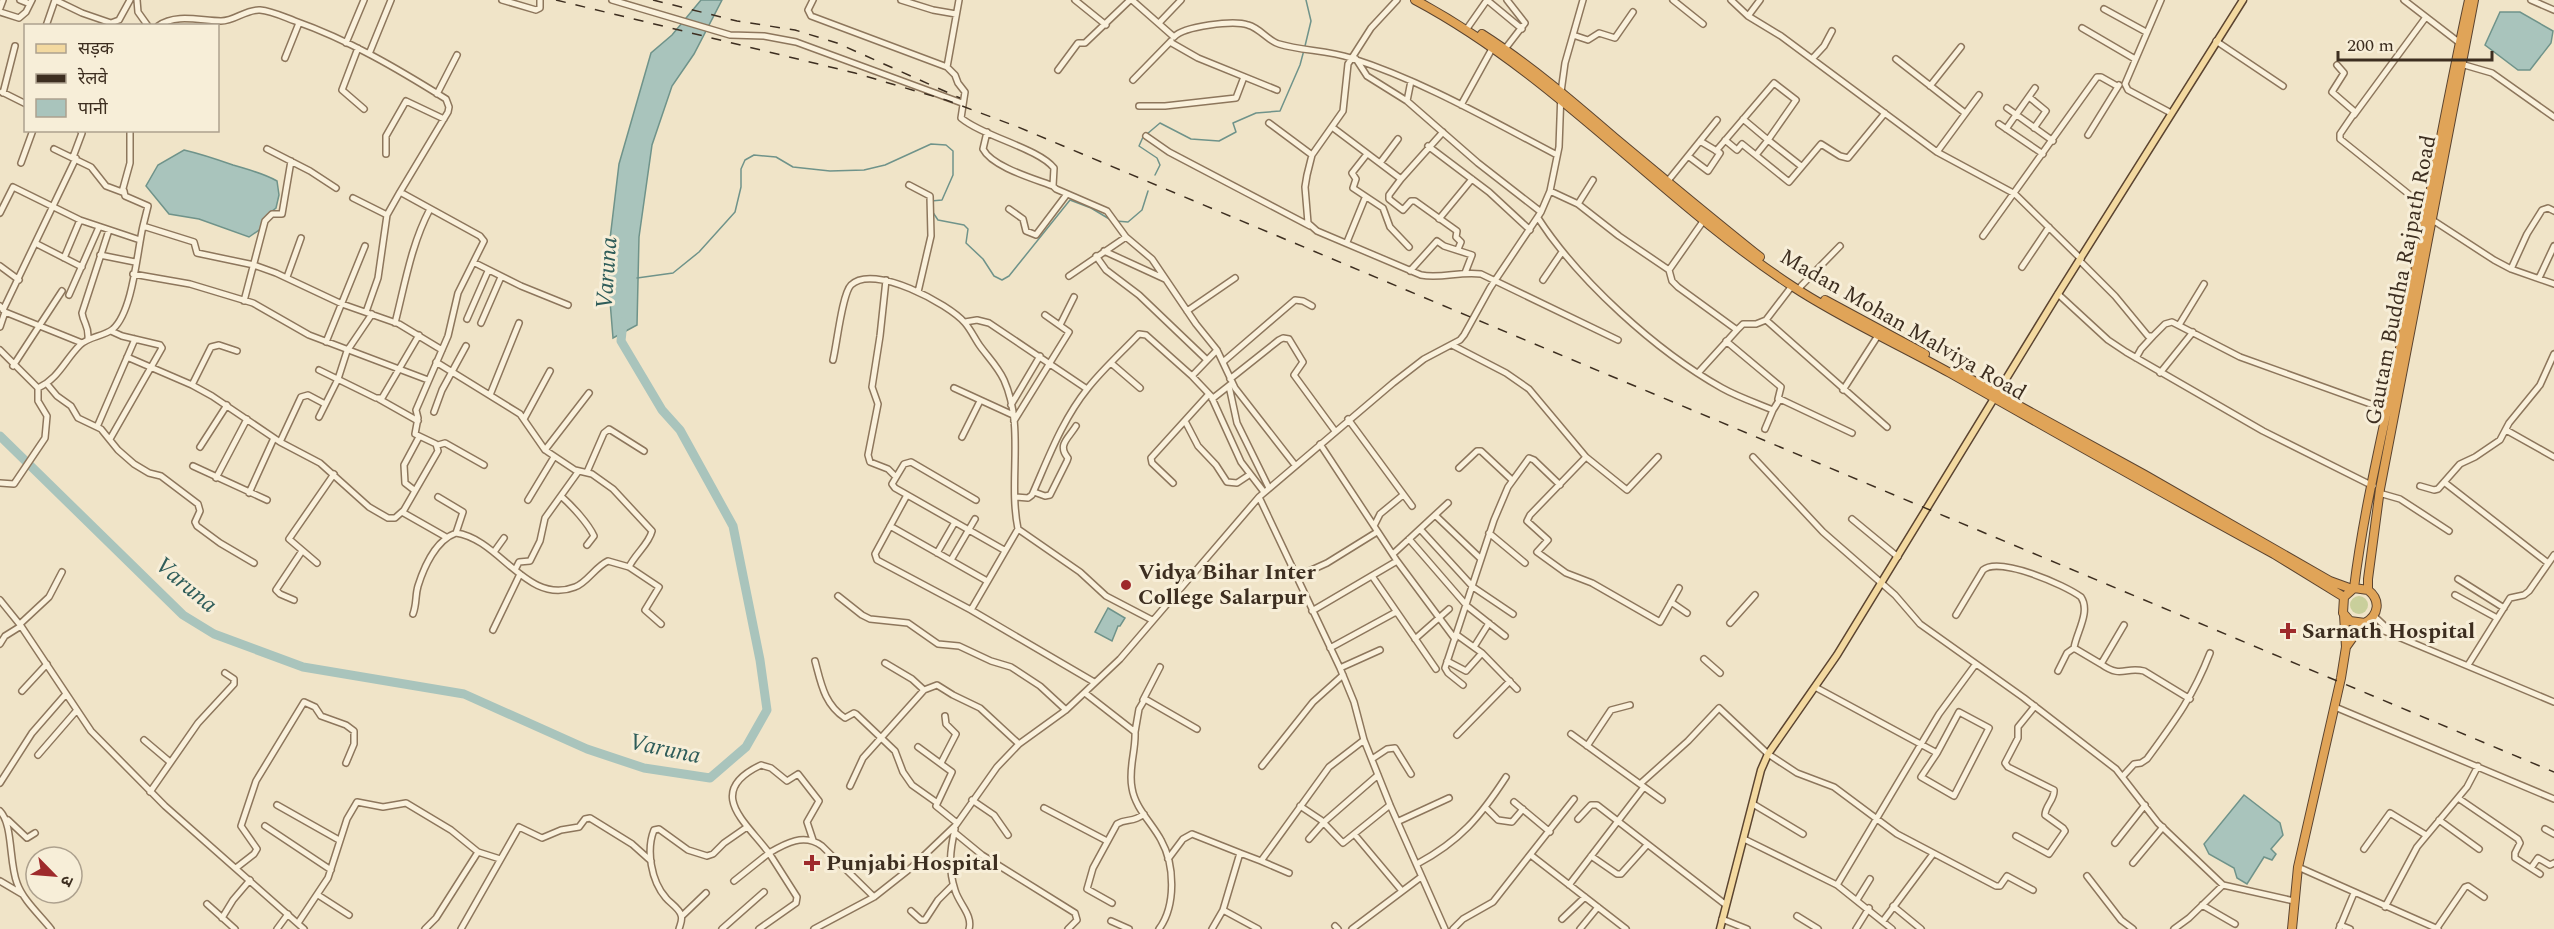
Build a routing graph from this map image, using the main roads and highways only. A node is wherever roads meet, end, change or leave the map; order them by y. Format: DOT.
graph roads {
  1 [pos="1415,0"];
  2 [pos="1425,0"];
  3 [pos="2243,0"];
  4 [pos="2469,0"];
  5 [pos="2474,0"];
  6 [pos="1468,28"];
  7 [pos="2462,45"];
  8 [pos="1561,96"];
  9 [pos="1994,396"];
  10 [pos="2391,411"];
  11 [pos="2353,589"];
  12 [pos="2368,590"];
  13 [pos="2344,597"];
  14 [pos="2344,615"];
  15 [pos="2364,623"];
  16 [pos="2346,647"];
  17 [pos="1720,929"];
  18 [pos="2292,929"];
  1 -- 6 [label="highway, Madan Mohan Malviya Road"];
  2 -- 6 [label="highway, Madan Mohan Malviya Road"];
  3 -- 9 [label="main road"];
  4 -- 7 [label="highway"];
  5 -- 7 [label="highway, Gautam Buddha Rajpath Road"];
  6 -- 8 [label="highway, Madan Mohan Malviya Road"];
  6 -- 8 [label="highway, Madan Mohan Malviya Road"];
  7 -- 10 [label="highway"];
  7 -- 10 [label="highway, Gautam Buddha Rajpath Road"];
  8 -- 9 [label="highway"];
  8 -- 9 [label="highway, Madan Mohan Malviya Road"];
  9 -- 11 [label="highway"];
  9 -- 13 [label="highway, Madan Mohan Malviya Road"];
  9 -- 17 [label="main road"];
  10 -- 11 [label="highway"];
  10 -- 12 [label="highway, Gautam Buddha Rajpath Road"];
  11 -- 12 [label="highway"];
  11 -- 13 [label="highway"];
  12 -- 15 [label="highway"];
  13 -- 14 [label="highway"];
  14 -- 15 [label="highway"];
  14 -- 16 [label="highway"];
  15 -- 16 [label="highway"];
  16 -- 18 [label="highway"];
}
